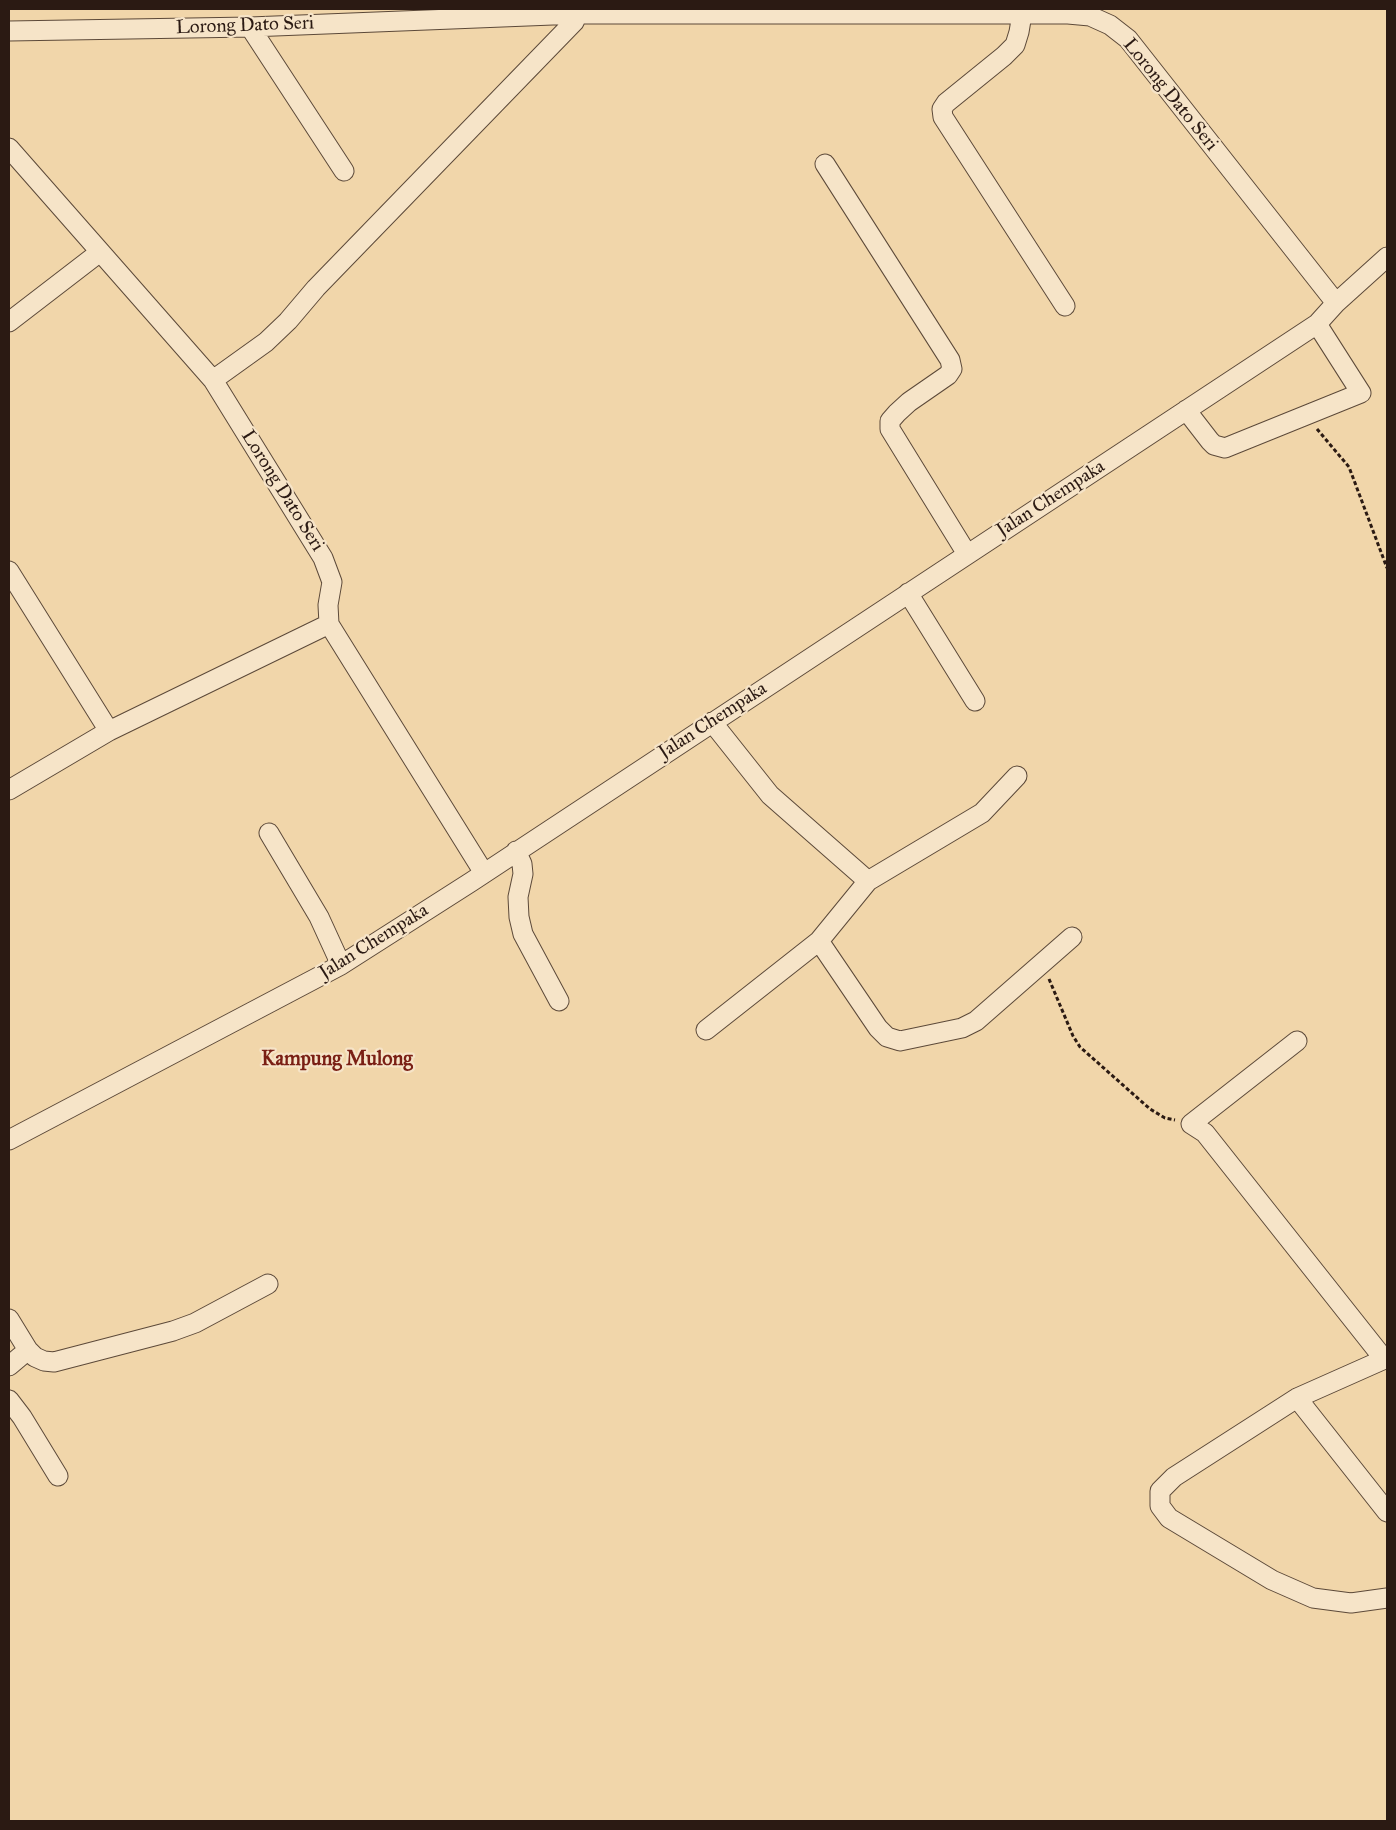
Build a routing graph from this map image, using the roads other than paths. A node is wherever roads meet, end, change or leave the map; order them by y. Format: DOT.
graph roads {
  1 [pos="578,14"];
  2 [pos="1022,14"];
  3 [pos="250,27"];
  4 [pos="9,31"];
  5 [pos="9,148"];
  6 [pos="825,164"];
  7 [pos="344,171"];
  8 [pos="100,252"];
  9 [pos="1387,257"];
  10 [pos="1336,303"];
  11 [pos="1065,306"];
  12 [pos="9,322"];
  13 [pos="1317,324"];
  14 [pos="213,380"];
  15 [pos="1186,410"];
  16 [pos="967,554"];
  17 [pos="9,570"];
  18 [pos="908,593"];
  19 [pos="329,624"];
  20 [pos="975,701"];
  21 [pos="712,722"];
  22 [pos="109,731"];
  23 [pos="1017,776"];
  24 [pos="9,790"];
  25 [pos="270,833"];
  26 [pos="516,851"];
  27 [pos="484,873"];
  28 [pos="868,881"];
  29 [pos="1072,937"];
  30 [pos="819,941"];
  31 [pos="341,965"];
  32 [pos="559,1001"];
  33 [pos="706,1030"];
  34 [pos="1297,1041"];
  35 [pos="9,1140"];
  36 [pos="268,1284"];
  37 [pos="9,1320"];
  38 [pos="28,1350"];
  39 [pos="1386,1359"];
  40 [pos="9,1366"];
  41 [pos="1297,1398"];
  42 [pos="9,1400"];
  43 [pos="58,1476"];
  44 [pos="1387,1512"];
  45 [pos="1387,1598"];
  1 -- 2 [label="street, Lorong Dato Seri"];
  1 -- 3 [label="street, Lorong Dato Seri"];
  1 -- 14 [label="street"];
  2 -- 10 [label="street, Lorong Dato Seri"];
  2 -- 11 [label="street"];
  3 -- 4 [label="street, Lorong Dato Seri"];
  3 -- 7 [label="street"];
  5 -- 8 [label="street, Lorong Dato Seri"];
  6 -- 16 [label="street"];
  8 -- 12 [label="street"];
  8 -- 14 [label="street, Lorong Dato Seri"];
  9 -- 10 [label="street, Jalan Chempaka"];
  10 -- 13 [label="street, Jalan Chempaka"];
  13 -- 15 [label="street, Jalan Chempaka"];
  13 -- 15 [label="street"];
  14 -- 19 [label="street, Lorong Dato Seri"];
  15 -- 16 [label="street, Jalan Chempaka"];
  16 -- 18 [label="street, Jalan Chempaka"];
  17 -- 22 [label="street"];
  18 -- 20 [label="street"];
  18 -- 21 [label="street, Jalan Chempaka"];
  19 -- 22 [label="street"];
  19 -- 27 [label="street"];
  21 -- 26 [label="street, Jalan Chempaka"];
  21 -- 28 [label="street"];
  22 -- 24 [label="street"];
  23 -- 28 [label="street"];
  25 -- 31 [label="street"];
  26 -- 27 [label="street, Jalan Chempaka"];
  26 -- 32 [label="street"];
  27 -- 31 [label="street, Jalan Chempaka"];
  28 -- 30 [label="street"];
  29 -- 30 [label="street"];
  30 -- 33 [label="street"];
  31 -- 35 [label="street, Jalan Chempaka"];
  34 -- 39 [label="street"];
  36 -- 38 [label="street"];
  37 -- 38 [label="street"];
  38 -- 40 [label="street"];
  39 -- 41 [label="street"];
  41 -- 44 [label="street"];
  41 -- 45 [label="street"];
  42 -- 43 [label="street"];
}
